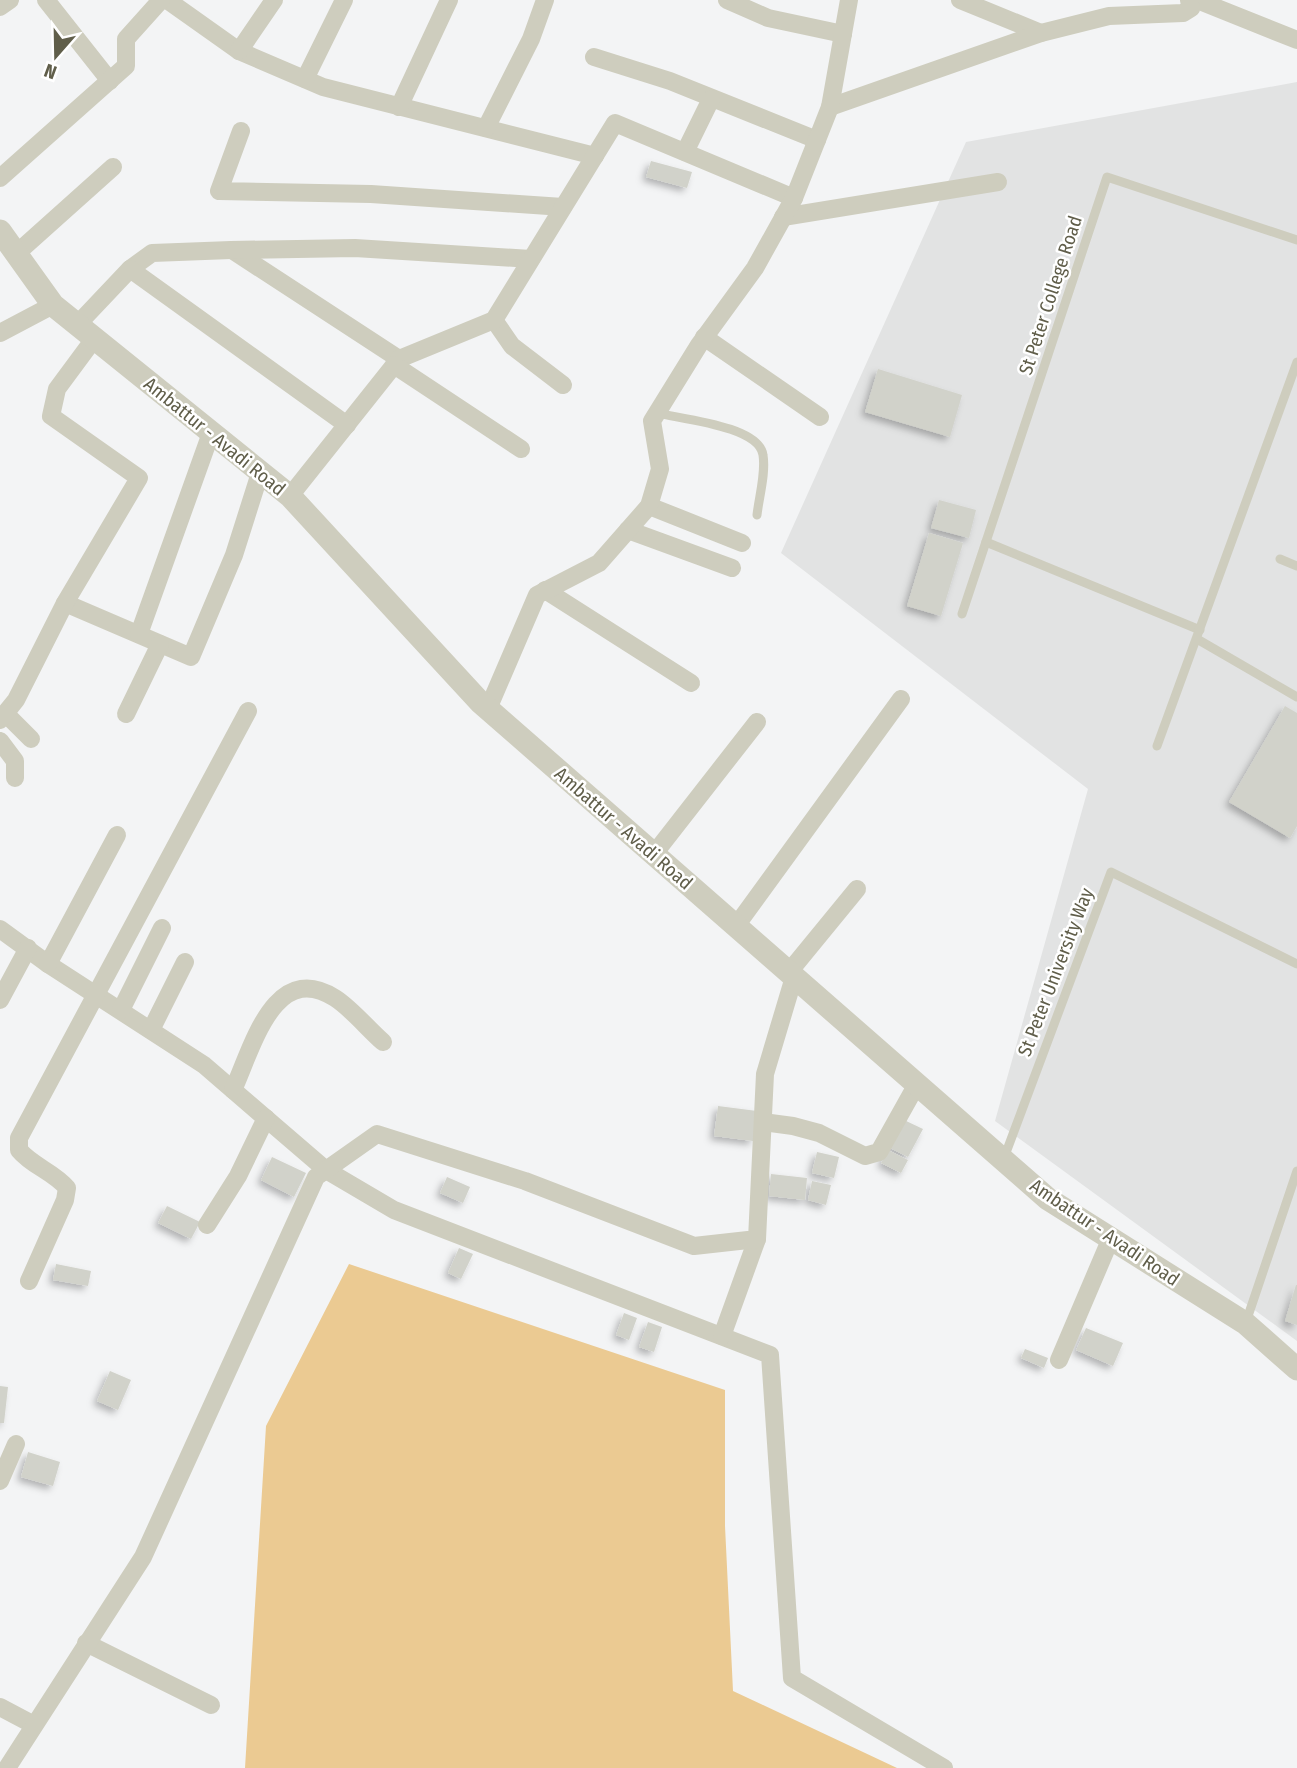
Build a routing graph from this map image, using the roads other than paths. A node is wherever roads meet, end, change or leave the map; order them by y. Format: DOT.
graph roads {
  1 [pos="10,0"];
  2 [pos="46,0"];
  3 [pos="164,0"];
  4 [pos="274,0"];
  5 [pos="344,0"];
  6 [pos="449,0"];
  7 [pos="545,0"];
  8 [pos="727,0"];
  9 [pos="849,0"];
  10 [pos="960,0"];
  11 [pos="1189,0"];
  12 [pos="1197,0"];
  13 [pos="0,7"];
  14 [pos="1041,33"];
  15 [pos="843,34"];
  16 [pos="1297,40"];
  17 [pos="239,51"];
  18 [pos="594,57"];
  19 [pos="304,79"];
  20 [pos="110,81"];
  21 [pos="711,99"];
  22 [pos="399,107"];
  23 [pos="830,107"];
  24 [pos="486,128"];
  25 [pos="241,131"];
  26 [pos="817,140"];
  27 [pos="685,152"];
  28 [pos="595,156"];
  29 [pos="113,167"];
  30 [pos="0,178"];
  31 [pos="998,181"];
  32 [pos="794,198"];
  33 [pos="563,207"];
  34 [pos="783,217"];
  35 [pos="0,231"];
  36 [pos="1297,240"];
  37 [pos="231,250"];
  38 [pos="17,253"];
  39 [pos="531,259"];
  40 [pos="130,269"];
  41 [pos="53,305"];
  42 [pos="494,320"];
  43 [pos="85,332"];
  44 [pos="0,333"];
  45 [pos="704,337"];
  46 [pos="396,362"];
  47 [pos="1297,362"];
  48 [pos="563,385"];
  49 [pos="657,413"];
  50 [pos="820,417"];
  51 [pos="346,425"];
  52 [pos="211,433"];
  53 [pos="521,449"];
  54 [pos="260,473"];
  55 [pos="290,496"];
  56 [pos="649,506"];
  57 [pos="757,515"];
  58 [pos="628,530"];
  59 [pos="986,542"];
  60 [pos="742,543"];
  61 [pos="1280,559"];
  62 [pos="1297,566"];
  63 [pos="732,568"];
  64 [pos="545,590"];
  65 [pos="65,603"];
  66 [pos="962,614"];
  67 [pos="139,634"];
  68 [pos="1199,635"];
  69 [pos="160,644"];
  70 [pos="691,684"];
  71 [pos="1297,697"];
  72 [pos="901,699"];
  73 [pos="488,709"];
  74 [pos="248,711"];
  75 [pos="126,714"];
  76 [pos="3,717"];
  77 [pos="757,722"];
  78 [pos="31,739"];
  79 [pos="0,741"];
  80 [pos="1157,746"];
  81 [pos="15,778"];
  82 [pos="117,835"];
  83 [pos="654,854"];
  84 [pos="857,889"];
  85 [pos="736,926"];
  86 [pos="162,928"];
  87 [pos="0,929"];
  88 [pos="28,948"];
  89 [pos="185,962"];
  90 [pos="48,964"];
  91 [pos="1297,964"];
  92 [pos="791,974"];
  93 [pos="98,994"];
  94 [pos="0,1000"];
  95 [pos="121,1010"];
  96 [pos="150,1030"];
  97 [pos="383,1042"];
  98 [pos="917,1084"];
  99 [pos="233,1090"];
  100 [pos="266,1118"];
  101 [pos="763,1122"];
  102 [pos="1003,1160"];
  103 [pos="326,1170"];
  104 [pos="1297,1171"];
  105 [pos="207,1225"];
  106 [pos="1111,1238"];
  107 [pos="757,1239"];
  108 [pos="29,1281"];
  109 [pos="1245,1323"];
  110 [pos="722,1336"];
  111 [pos="1059,1360"];
  112 [pos="1297,1369"];
  113 [pos="16,1444"];
  114 [pos="0,1481"];
  115 [pos="86,1643"];
  116 [pos="211,1705"];
  117 [pos="0,1707"];
  118 [pos="34,1725"];
  119 [pos="7,1768"];
  120 [pos="944,1768"];
  1 -- 13 [label="street"];
  2 -- 20 [label="street"];
  3 -- 17 [label="street"];
  3 -- 20 [label="street"];
  4 -- 17 [label="street"];
  5 -- 19 [label="street"];
  6 -- 22 [label="street"];
  7 -- 24 [label="street"];
  8 -- 15 [label="street"];
  9 -- 15 [label="street"];
  10 -- 14 [label="street"];
  11 -- 14 [label="street"];
  12 -- 16 [label="street"];
  14 -- 23 [label="street"];
  15 -- 23 [label="street"];
  17 -- 19 [label="street"];
  18 -- 21 [label="street"];
  19 -- 22 [label="street"];
  20 -- 30 [label="street"];
  21 -- 26 [label="street"];
  21 -- 27 [label="street"];
  22 -- 24 [label="street"];
  23 -- 26 [label="street"];
  24 -- 28 [label="street"];
  25 -- 33 [label="street"];
  26 -- 32 [label="street"];
  27 -- 28 [label="street"];
  27 -- 32 [label="street"];
  28 -- 33 [label="street"];
  29 -- 38 [label="street"];
  31 -- 34 [label="street"];
  32 -- 34 [label="street"];
  33 -- 39 [label="street"];
  34 -- 45 [label="street"];
  35 -- 38 [label="street, Ambattur - Avadi Road"];
  36 -- 59 [label="lane, St Peter College Road"];
  37 -- 39 [label="street"];
  37 -- 40 [label="street"];
  37 -- 46 [label="street"];
  38 -- 41 [label="street, Ambattur - Avadi Road"];
  39 -- 42 [label="street"];
  40 -- 43 [label="street"];
  40 -- 51 [label="street"];
  41 -- 43 [label="street, Ambattur - Avadi Road"];
  41 -- 44 [label="street"];
  42 -- 46 [label="street"];
  42 -- 48 [label="street"];
  43 -- 52 [label="street, Ambattur - Avadi Road"];
  43 -- 65 [label="street"];
  45 -- 49 [label="street"];
  45 -- 50 [label="street"];
  46 -- 51 [label="street"];
  46 -- 53 [label="street"];
  47 -- 68 [label="lane"];
  49 -- 56 [label="street"];
  49 -- 57 [label="lane"];
  51 -- 55 [label="street"];
  52 -- 54 [label="street, Ambattur - Avadi Road"];
  52 -- 67 [label="street"];
  54 -- 55 [label="street, Ambattur - Avadi Road"];
  54 -- 69 [label="street"];
  55 -- 73 [label="street, Ambattur - Avadi Road"];
  56 -- 58 [label="street"];
  56 -- 60 [label="street"];
  58 -- 63 [label="street"];
  58 -- 64 [label="street"];
  59 -- 66 [label="lane, St Peter College Road"];
  59 -- 68 [label="lane"];
  61 -- 62 [label="lane"];
  64 -- 70 [label="street"];
  64 -- 73 [label="street"];
  65 -- 67 [label="street"];
  65 -- 76 [label="street"];
  67 -- 69 [label="street"];
  68 -- 71 [label="lane"];
  68 -- 80 [label="lane"];
  69 -- 75 [label="street"];
  72 -- 85 [label="street"];
  73 -- 83 [label="street, Ambattur - Avadi Road"];
  74 -- 93 [label="street"];
  76 -- 78 [label="street"];
  77 -- 83 [label="street"];
  79 -- 81 [label="street"];
  82 -- 90 [label="street"];
  83 -- 85 [label="street, Ambattur - Avadi Road"];
  84 -- 92 [label="street"];
  85 -- 92 [label="street, Ambattur - Avadi Road"];
  86 -- 95 [label="street"];
  87 -- 88 [label="street"];
  88 -- 90 [label="street"];
  88 -- 94 [label="street"];
  89 -- 96 [label="street"];
  90 -- 93 [label="street"];
  91 -- 102 [label="lane, St Peter University Way"];
  92 -- 98 [label="street, Ambattur - Avadi Road"];
  92 -- 101 [label="street"];
  93 -- 95 [label="street"];
  93 -- 108 [label="street"];
  95 -- 96 [label="street"];
  96 -- 99 [label="street"];
  97 -- 99 [label="street"];
  98 -- 101 [label="street"];
  98 -- 102 [label="street, Ambattur - Avadi Road"];
  99 -- 100 [label="street"];
  100 -- 103 [label="street"];
  100 -- 105 [label="street"];
  101 -- 107 [label="street"];
  102 -- 106 [label="street, Ambattur - Avadi Road"];
  103 -- 107 [label="street"];
  103 -- 110 [label="street"];
  103 -- 115 [label="street"];
  104 -- 109 [label="lane"];
  106 -- 109 [label="street, Ambattur - Avadi Road"];
  106 -- 111 [label="street"];
  107 -- 110 [label="street"];
  109 -- 112 [label="street, Ambattur - Avadi Road"];
  110 -- 120 [label="street"];
  113 -- 114 [label="street"];
  115 -- 116 [label="street"];
  115 -- 118 [label="street"];
  117 -- 118 [label="street"];
  118 -- 119 [label="street"];
}
